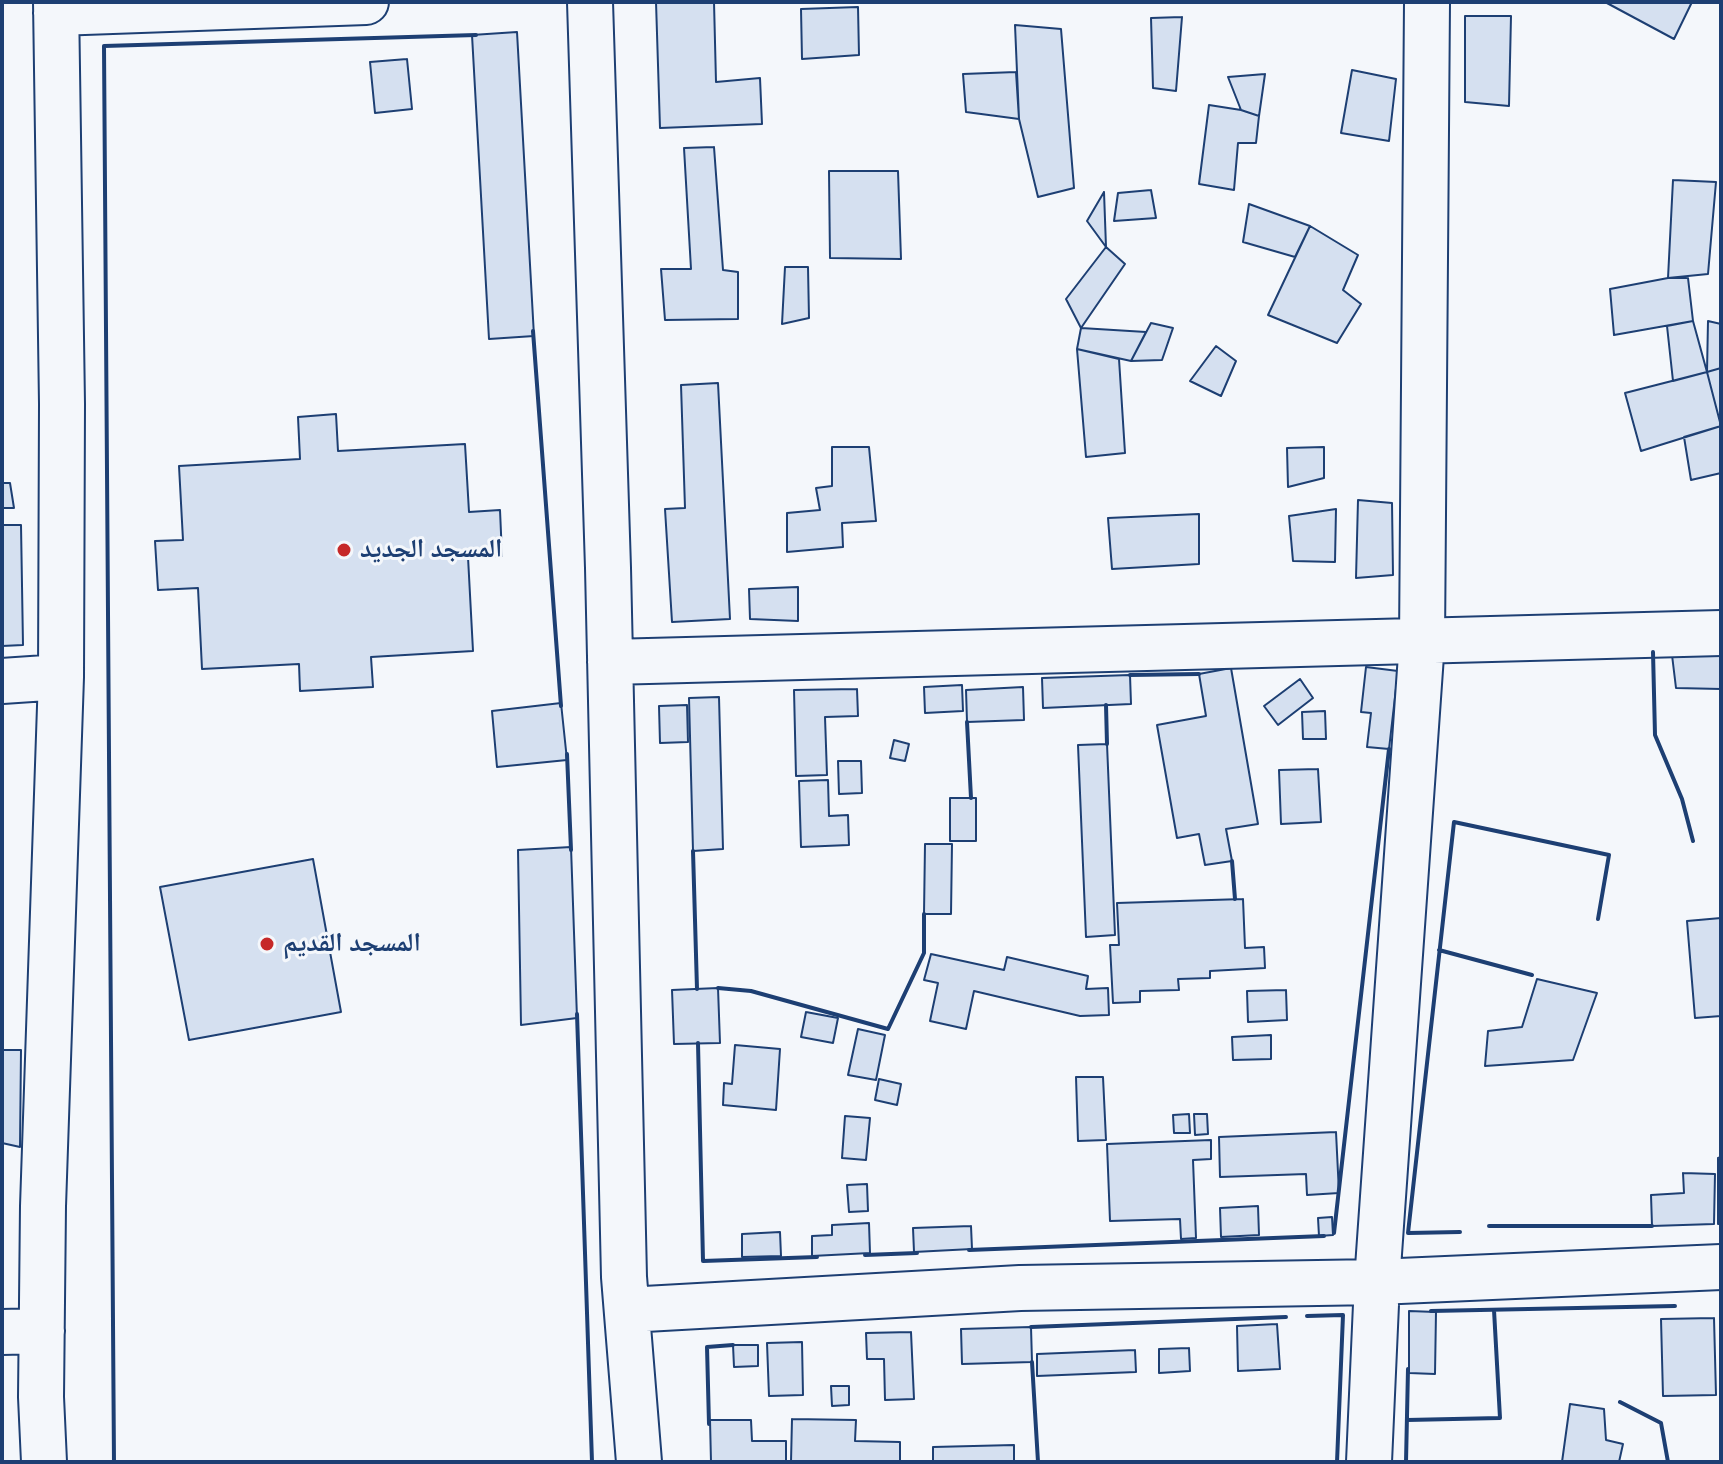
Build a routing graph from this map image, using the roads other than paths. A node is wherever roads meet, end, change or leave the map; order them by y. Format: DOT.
graph roads {
  1 [pos="366,2"];
  2 [pos="590,2"];
  3 [pos="1427,2"];
  4 [pos="56,8"];
  5 [pos="1721,633"];
  6 [pos="1422,641"];
  7 [pos="610,662"];
  8 [pos="61,677"];
  9 [pos="2,681"];
  10 [pos="1721,1267"];
  11 [pos="1377,1282"];
  12 [pos="627,1310"];
  13 [pos="22,1331"];
  14 [pos="44,1462"];
  15 [pos="639,1462"];
  16 [pos="1369,1462"];
  1 -- 4 [label="street"];
  2 -- 7 [label="street"];
  3 -- 6 [label="street"];
  4 -- 8 [label="street"];
  5 -- 6 [label="street"];
  6 -- 7 [label="street"];
  6 -- 11 [label="street"];
  7 -- 12 [label="street"];
  8 -- 9 [label="street"];
  8 -- 13 [label="street"];
  10 -- 11 [label="street"];
  11 -- 12 [label="street"];
  11 -- 16 [label="street"];
  12 -- 15 [label="street"];
  13 -- 14 [label="street"];
}
